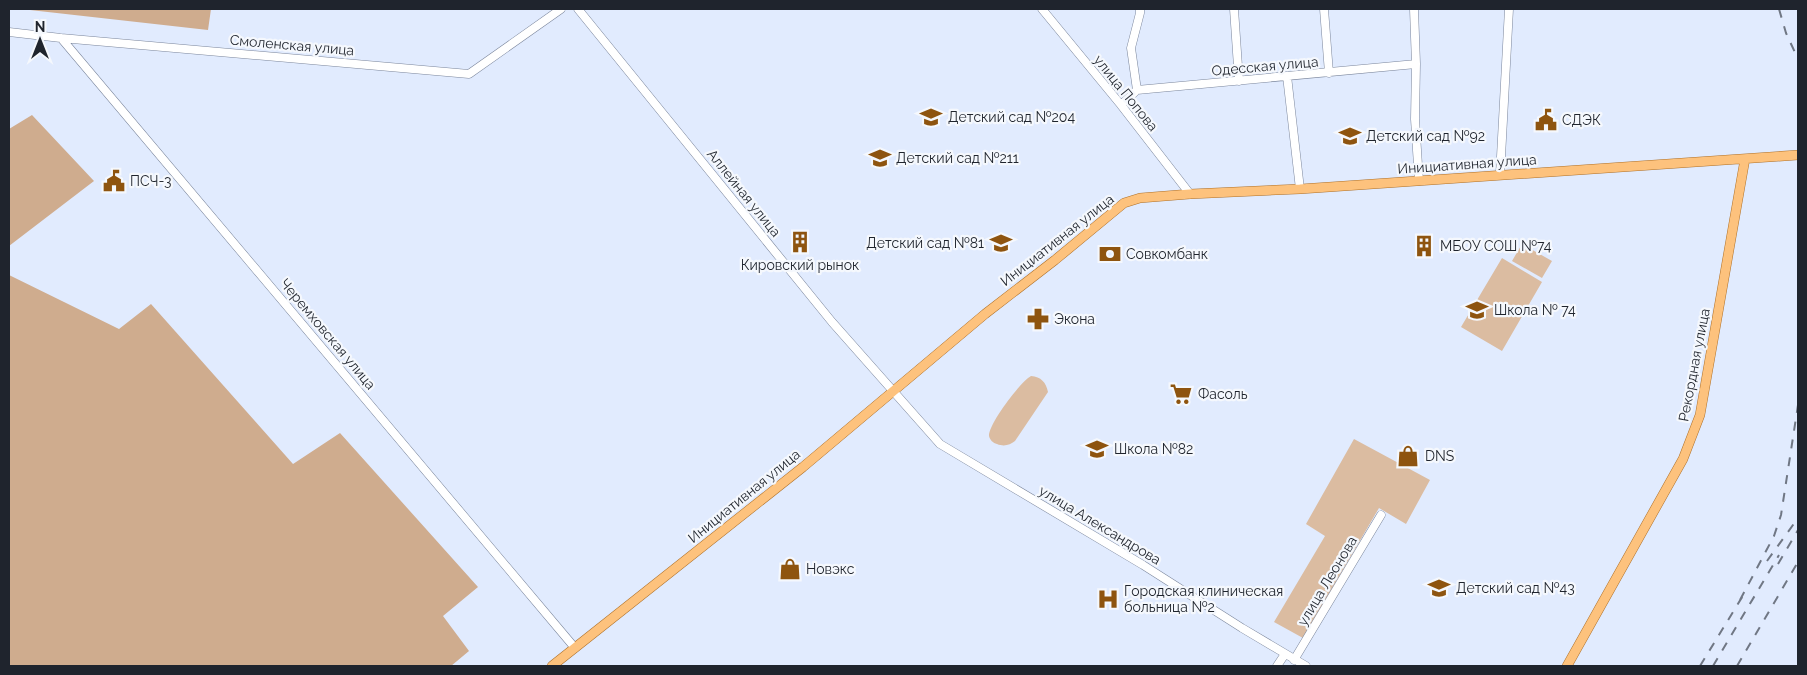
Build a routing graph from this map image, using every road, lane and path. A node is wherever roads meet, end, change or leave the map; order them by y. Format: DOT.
graph roads {
  1 [pos="578,9"];
  2 [pos="1042,9"];
  3 [pos="1140,9"];
  4 [pos="1234,9"];
  5 [pos="1324,9"];
  6 [pos="1414,9"];
  7 [pos="1510,9"];
  8 [pos="558,10"];
  9 [pos="9,32"];
  10 [pos="61,38"];
  11 [pos="1416,64"];
  12 [pos="1329,73"];
  13 [pos="1286,76"];
  14 [pos="1239,81"];
  15 [pos="1137,90"];
  16 [pos="1121,105"];
  17 [pos="1798,156"];
  18 [pos="1744,159"];
  19 [pos="1500,175"];
  20 [pos="1419,180"];
  21 [pos="1300,189"];
  22 [pos="1190,194"];
  23 [pos="892,392"];
  24 [pos="1381,515"];
  25 [pos="575,648"];
  26 [pos="1285,654"];
  27 [pos="1294,660"];
  28 [pos="552,666"];
  29 [pos="1277,666"];
  30 [pos="1306,666"];
  31 [pos="1567,666"];
  1 -- 23 [label="street, Аллейная улица"];
  2 -- 16 [label="street, улица Попова"];
  3 -- 15 [label="street"];
  4 -- 14 [label="street"];
  5 -- 12 [label="street"];
  6 -- 11 [label="street"];
  7 -- 19 [label="street"];
  8 -- 10 [label="street, Смоленская улица"];
  9 -- 10 [label="street, Смоленская улица"];
  10 -- 25 [label="street, Черемховская улица"];
  11 -- 12 [label="street, Одесская улица"];
  11 -- 20 [label="street"];
  12 -- 13 [label="street, Одесская улица"];
  13 -- 14 [label="street, Одесская улица"];
  13 -- 21 [label="street"];
  14 -- 15 [label="street, Одесская улица"];
  15 -- 16 [label="street"];
  16 -- 22 [label="street, улица Попова"];
  17 -- 18 [label="main road, Инициативная улица"];
  18 -- 19 [label="main road, Инициативная улица"];
  18 -- 31 [label="main road, Рекордная улица"];
  19 -- 20 [label="main road, Инициативная улица"];
  20 -- 21 [label="main road, Инициативная улица"];
  21 -- 22 [label="main road, Инициативная улица"];
  22 -- 23 [label="main road, Инициативная улица"];
  23 -- 25 [label="main road, Инициативная улица"];
  23 -- 26 [label="street, улица Александрова"];
  24 -- 27 [label="street, улица Леонова"];
  25 -- 28 [label="main road, Инициативная улица"];
  26 -- 27 [label="street, улица Александрова"];
  26 -- 29 [label="street"];
  27 -- 30 [label="street, улица Александрова"];
}
